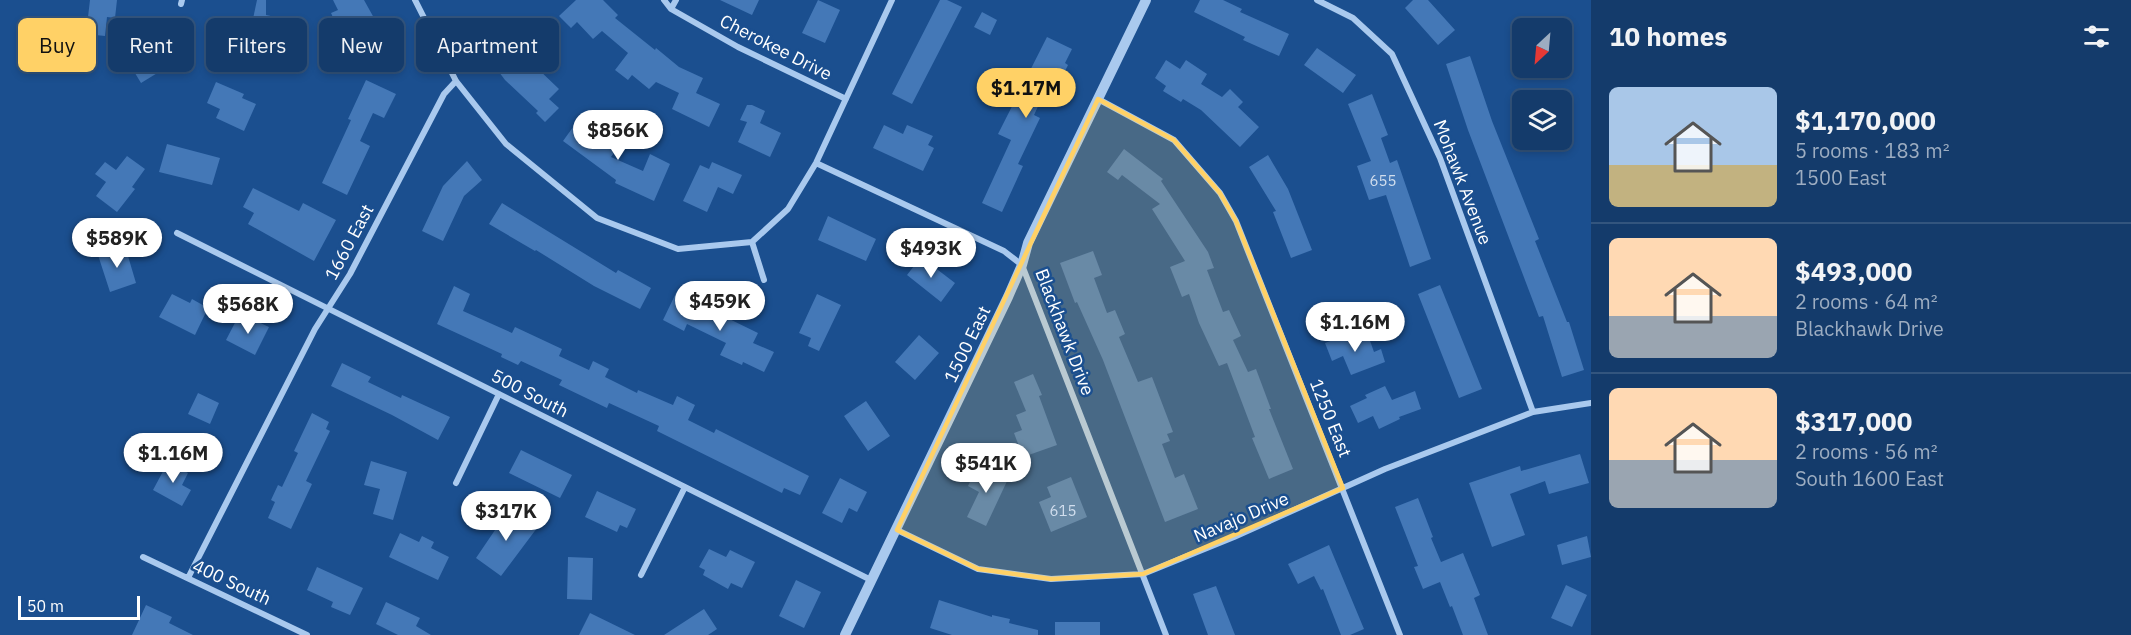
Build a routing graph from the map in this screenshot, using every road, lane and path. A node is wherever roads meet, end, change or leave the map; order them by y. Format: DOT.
graph roads {
  1 [pos="415,0"];
  2 [pos="664,0"];
  3 [pos="676,0"];
  4 [pos="892,0"];
  5 [pos="1146,0"];
  6 [pos="1317,0"];
  7 [pos="671,9"];
  8 [pos="456,81"];
  9 [pos="846,99"];
  10 [pos="1098,99"];
  11 [pos="816,164"];
  12 [pos="177,233"];
  13 [pos="752,242"];
  14 [pos="1022,265"];
  15 [pos="764,280"];
  16 [pos="328,309"];
  17 [pos="499,394"];
  18 [pos="1591,403"];
  19 [pos="1533,412"];
  20 [pos="456,483"];
  21 [pos="685,487"];
  22 [pos="1343,488"];
  23 [pos="897,530"];
  24 [pos="143,557"];
  25 [pos="1143,574"];
  26 [pos="641,575"];
  27 [pos="188,578"];
  28 [pos="871,580"];
  29 [pos="307,635"];
  30 [pos="845,635"];
  31 [pos="1167,635"];
  32 [pos="1400,635"];
  1 -- 8 [label="street"];
  2 -- 7 [label="street, Cherokee Drive"];
  3 -- 7 [label="street"];
  4 -- 9 [label="street"];
  5 -- 10 [label="street, 1500 East"];
  6 -- 19 [label="street, Mohawk Avenue"];
  7 -- 9 [label="street, Cherokee Drive"];
  8 -- 13 [label="street"];
  8 -- 16 [label="street, 1660 East"];
  9 -- 11 [label="street"];
  10 -- 14 [label="street, 1500 East"];
  10 -- 22 [label="street, 1250 East"];
  11 -- 13 [label="street"];
  11 -- 14 [label="street, Blackhawk Drive"];
  12 -- 16 [label="street, 500 South"];
  13 -- 15 [label="street"];
  14 -- 23 [label="street, 1500 East"];
  14 -- 25 [label="street, Blackhawk Drive"];
  16 -- 17 [label="street, 500 South"];
  16 -- 27 [label="street, 1660 East"];
  17 -- 20 [label="street"];
  17 -- 21 [label="street, 500 South"];
  18 -- 19 [label="street, Navajo Drive"];
  19 -- 22 [label="street, Navajo Drive"];
  21 -- 26 [label="street"];
  21 -- 28 [label="street, 500 South"];
  22 -- 25 [label="street, Navajo Drive"];
  22 -- 32 [label="street, 1250 East"];
  23 -- 25 [label="street, Navajo Drive"];
  23 -- 28 [label="street, 1500 East"];
  24 -- 27 [label="street, 400 South"];
  25 -- 31 [label="street, Blackhawk Drive"];
  27 -- 29 [label="street, 400 South"];
  28 -- 30 [label="street, 1500 East"];
}
